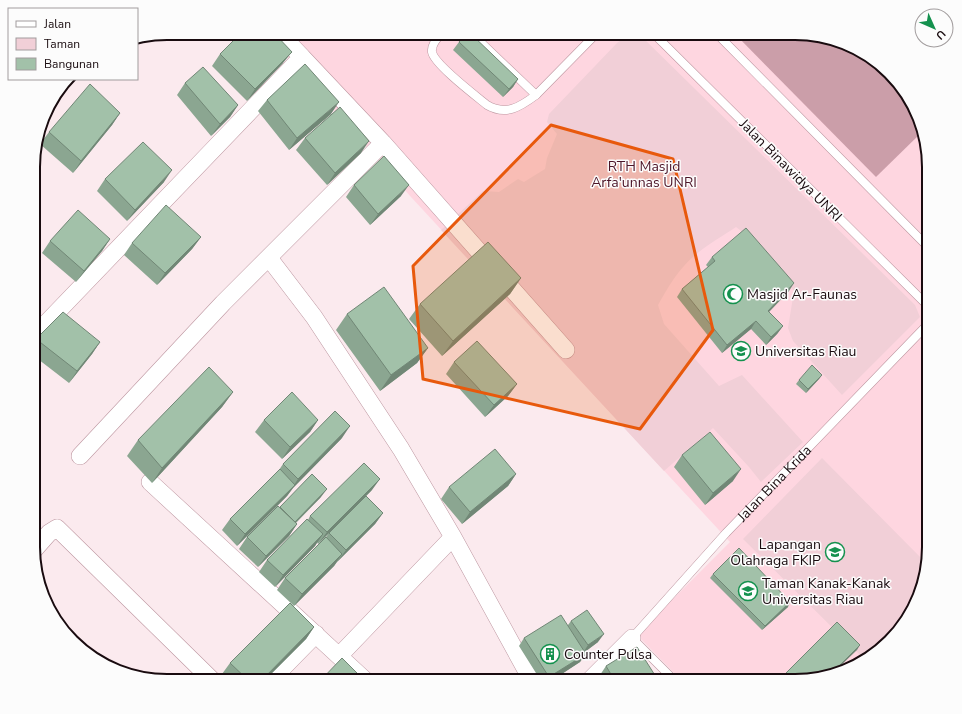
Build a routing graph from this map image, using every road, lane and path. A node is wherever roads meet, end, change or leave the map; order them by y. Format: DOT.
graph roads {
  1 [pos="285,40"];
  2 [pos="436,40"];
  3 [pos="478,40"];
  4 [pos="590,40"];
  5 [pos="660,40"];
  6 [pos="723,40"];
  7 [pos="302,58"];
  8 [pos="536,95"];
  9 [pos="383,143"];
  10 [pos="922,241"];
  11 [pos="269,258"];
  12 [pos="922,300"];
  13 [pos="40,330"];
  14 [pos="922,330"];
  15 [pos="566,350"];
  16 [pos="80,456"];
  17 [pos="150,482"];
  18 [pos="453,537"];
  19 [pos="40,544"];
  20 [pos="316,634"];
  21 [pos="632,638"];
  22 [pos="339,656"];
  23 [pos="206,674"];
  24 [pos="277,674"];
  25 [pos="358,674"];
  26 [pos="528,674"];
  27 [pos="596,674"];
  28 [pos="668,674"];
  1 -- 7 [label="street"];
  2 -- 8 [label="lane"];
  3 -- 8 [label="lane"];
  4 -- 8 [label="lane"];
  5 -- 12 [label="lane, Jalan Binawidya UNRI"];
  6 -- 10 [label="lane"];
  7 -- 9 [label="street"];
  7 -- 13 [label="street"];
  9 -- 11 [label="street"];
  9 -- 15 [label="street"];
  11 -- 16 [label="street"];
  11 -- 18 [label="street"];
  14 -- 21 [label="lane, Jalan Bina Krida"];
  17 -- 20 [label="street"];
  18 -- 22 [label="street"];
  18 -- 26 [label="street"];
  19 -- 23 [label="street"];
  20 -- 22 [label="street"];
  20 -- 24 [label="street"];
  21 -- 27 [label="street, Jalan Bina Krida"];
  21 -- 28 [label="lane"];
  22 -- 25 [label="street"];
}
